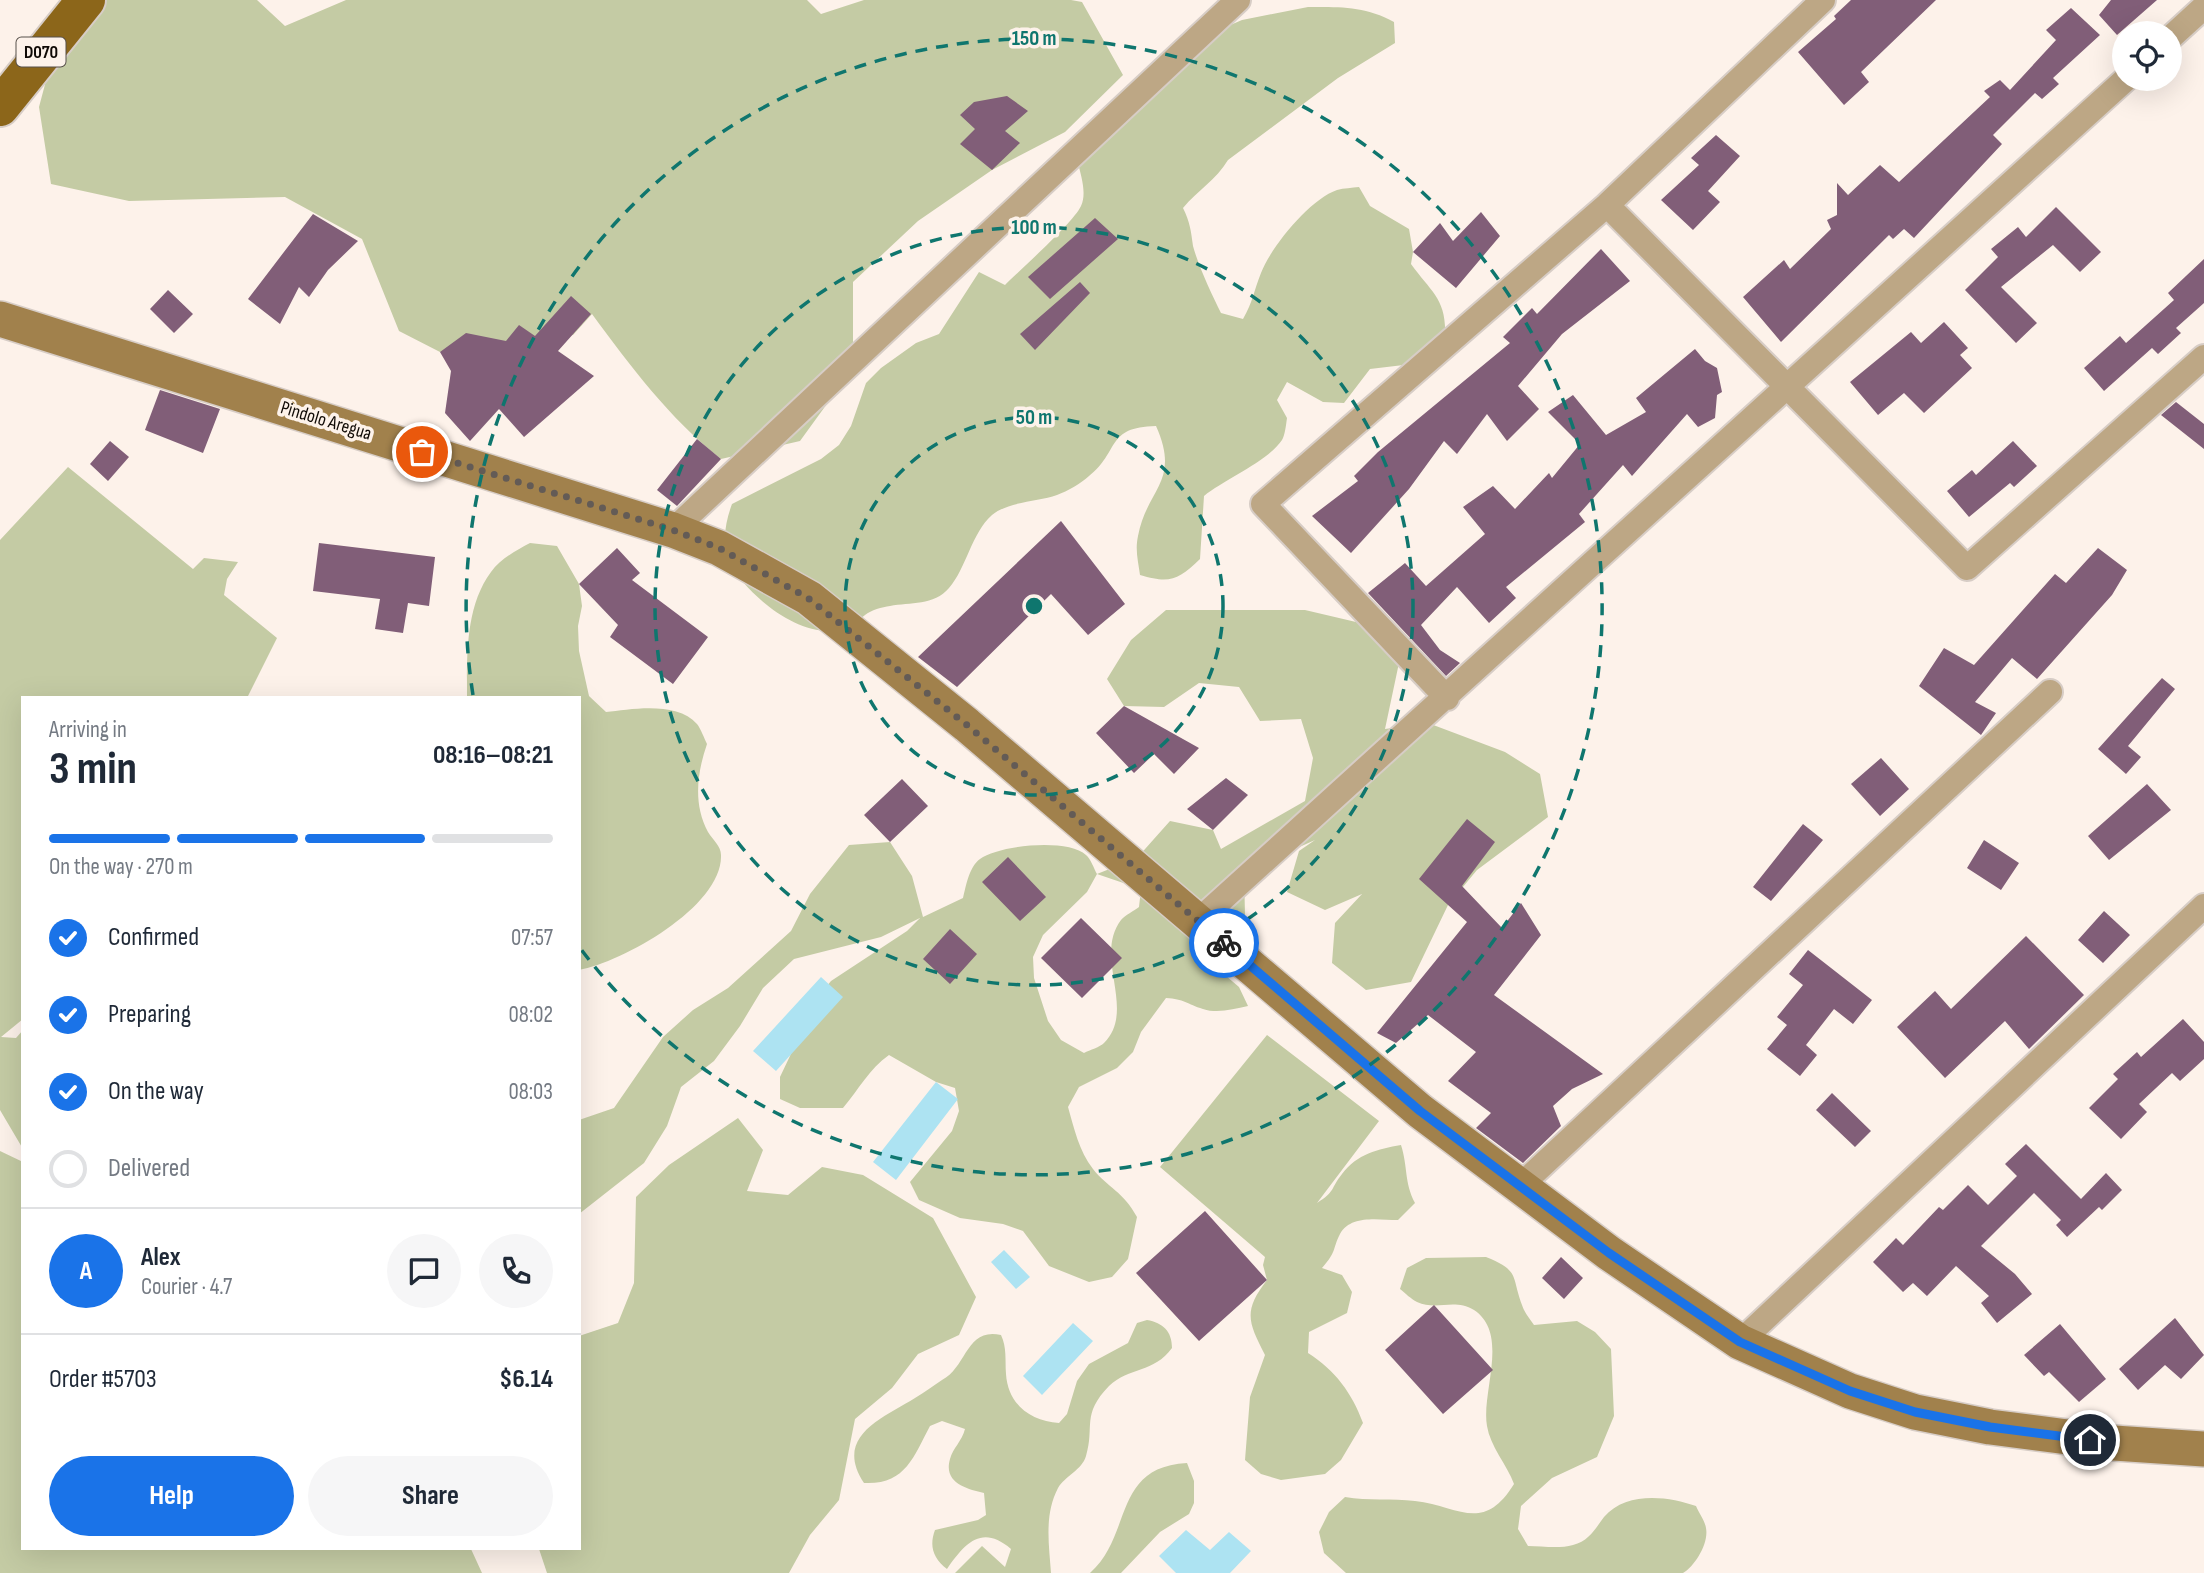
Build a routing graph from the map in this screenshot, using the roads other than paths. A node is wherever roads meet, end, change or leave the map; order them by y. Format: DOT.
graph roads {
  1 [pos="86,0"];
  2 [pos="1238,0"];
  3 [pos="1823,0"];
  4 [pos="2204,7"];
  5 [pos="2182,27"];
  6 [pos="2113,91"];
  7 [pos="0,107"];
  8 [pos="1607,205"];
  9 [pos="0,319"];
  10 [pos="2204,357"];
  11 [pos="1788,387"];
  12 [pos="673,530"];
  13 [pos="2050,692"];
  14 [pos="1447,698"];
  15 [pos="2204,906"];
  16 [pos="1198,921"];
  17 [pos="1520,1186"];
  18 [pos="1740,1342"];
  19 [pos="2204,1449"];
  1 -- 7 [label="main road, D070"];
  2 -- 12 [label="street"];
  3 -- 8 [label="street"];
  4 -- 5 [label="street"];
  6 -- 11 [label="street"];
  8 -- 11 [label="street"];
  8 -- 14 [label="street"];
  9 -- 12 [label="main road, Pindolo Aregua"];
  10 -- 11 [label="street"];
  11 -- 14 [label="street"];
  12 -- 16 [label="main road, Pindolo Aregua"];
  13 -- 17 [label="street"];
  14 -- 16 [label="street"];
  15 -- 18 [label="street"];
  16 -- 17 [label="main road, Pindolo Aregua"];
  17 -- 18 [label="main road, Pindolo Aregua"];
  18 -- 19 [label="main road, Pindolo Aregua"];
}
